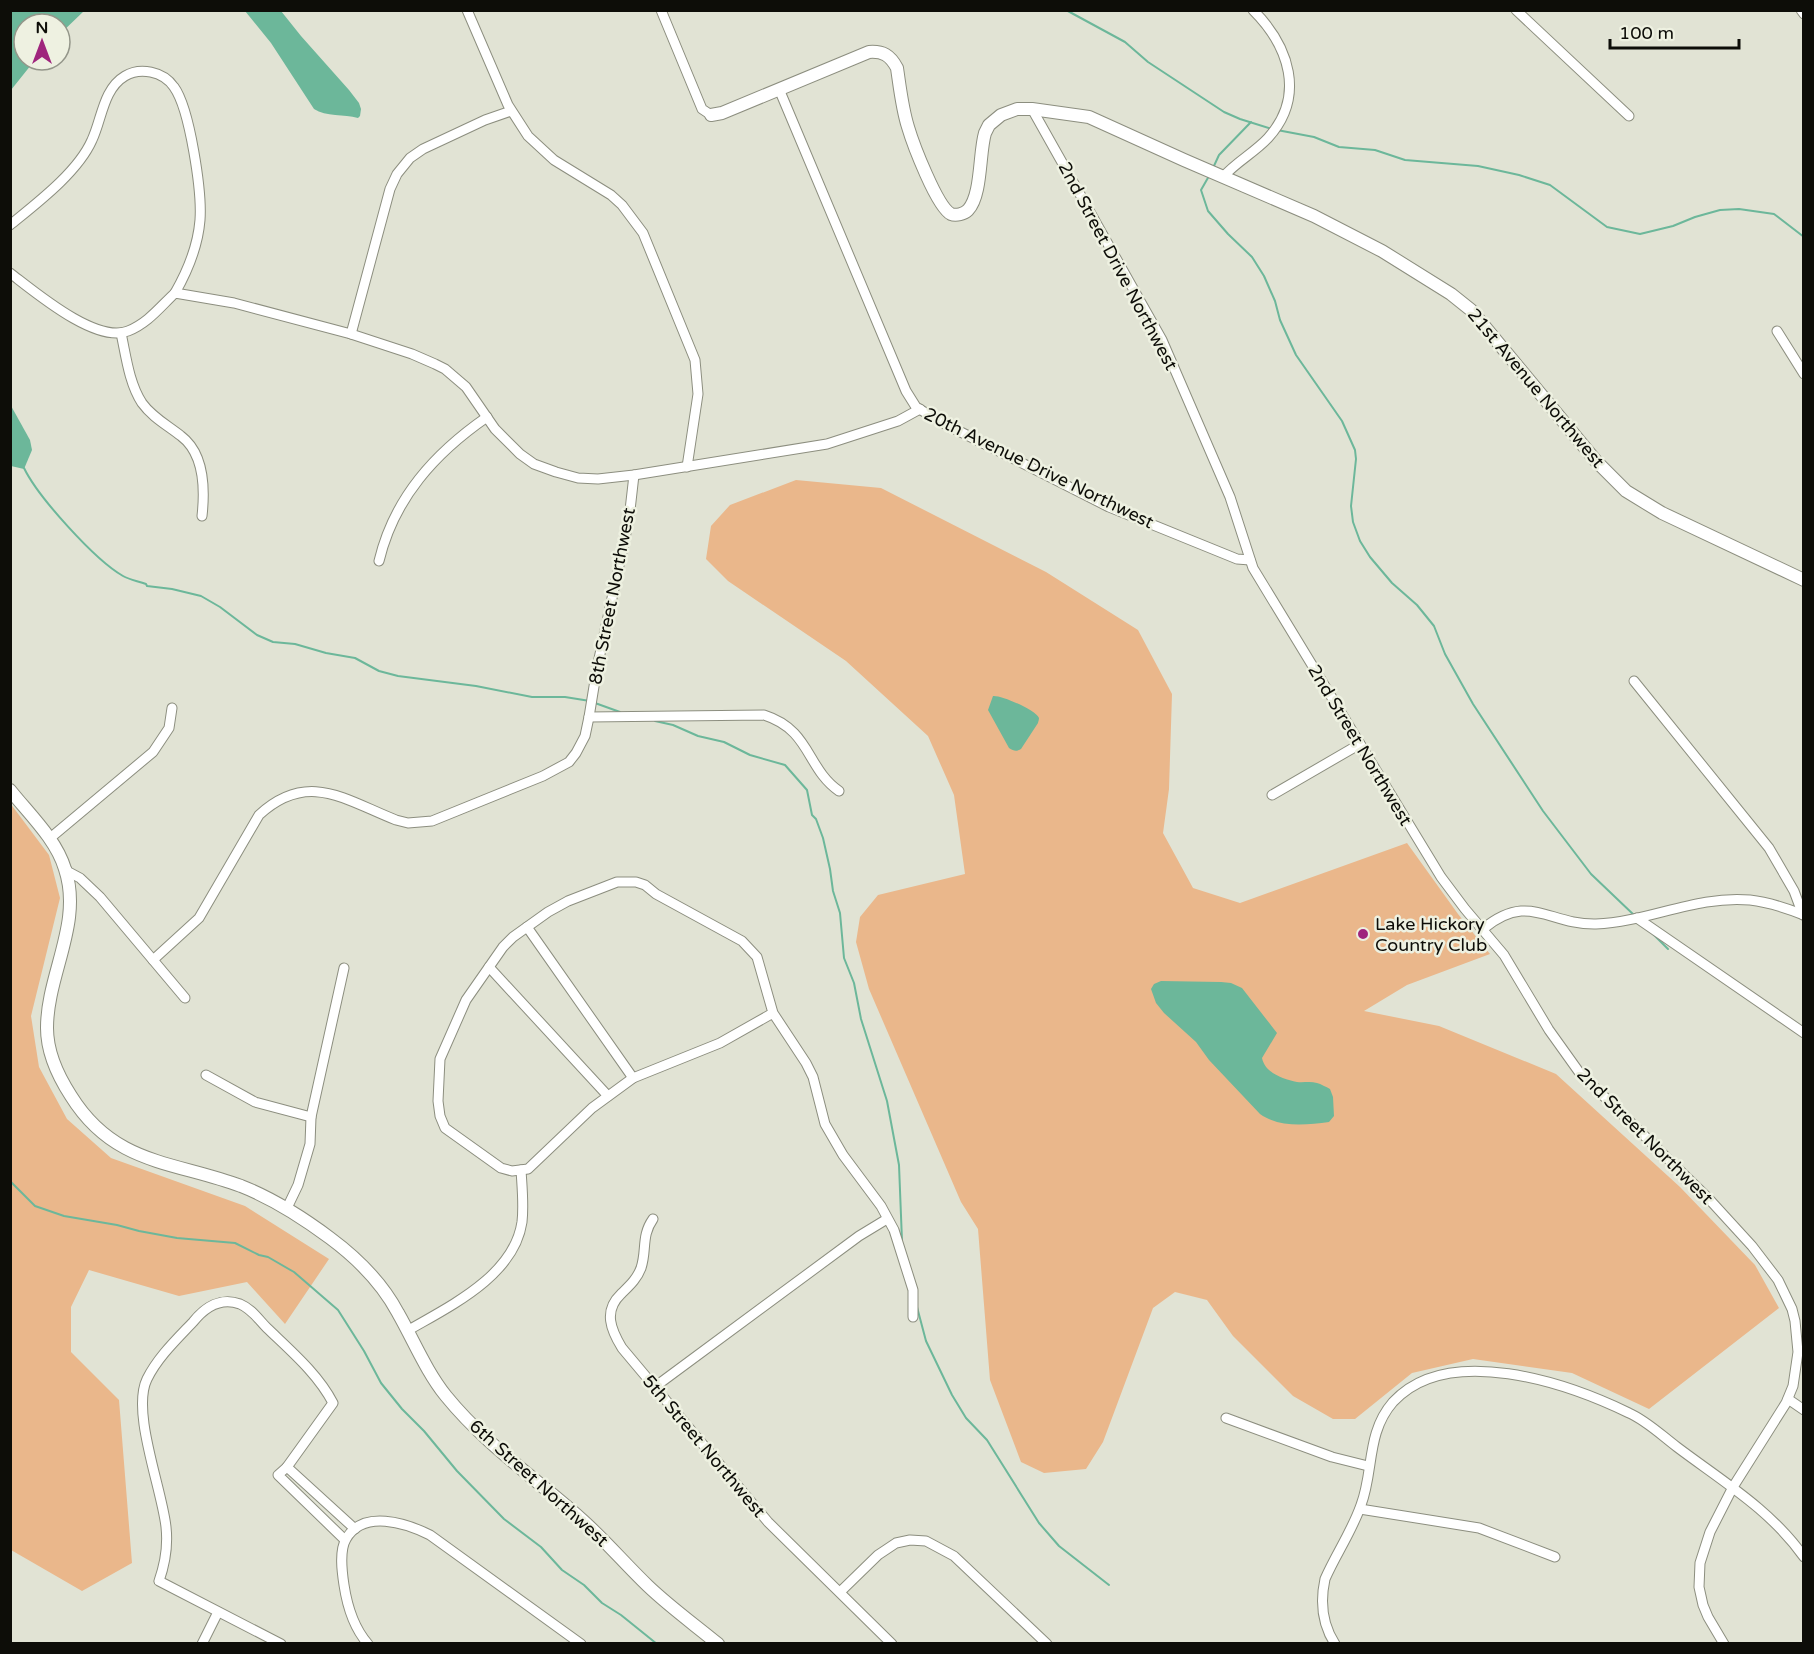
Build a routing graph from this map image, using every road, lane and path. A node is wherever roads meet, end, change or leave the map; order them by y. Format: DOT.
graph roads {
  1 [pos="467,10"];
  2 [pos="661,10"];
  3 [pos="1253,10"];
  4 [pos="1516,10"];
  5 [pos="779,89"];
  6 [pos="1032,109"];
  7 [pos="511,111"];
  8 [pos="711,115"];
  9 [pos="1629,116"];
  10 [pos="1222,177"];
  11 [pos="10,225"];
  12 [pos="10,273"];
  13 [pos="175,293"];
  14 [pos="1777,331"];
  15 [pos="121,333"];
  16 [pos="351,334"];
  17 [pos="1803,374"];
  18 [pos="920,410"];
  19 [pos="487,417"];
  20 [pos="687,466"];
  21 [pos="634,475"];
  22 [pos="202,516"];
  23 [pos="1250,560"];
  24 [pos="379,561"];
  25 [pos="1803,580"];
  26 [pos="1634,681"];
  27 [pos="172,708"];
  28 [pos="589,717"];
  29 [pos="1360,744"];
  30 [pos="10,790"];
  31 [pos="839,791"];
  32 [pos="1272,795"];
  33 [pos="49,839"];
  34 [pos="66,870"];
  35 [pos="1803,915"];
  36 [pos="1637,918"];
  37 [pos="527,927"];
  38 [pos="1483,929"];
  39 [pos="153,960"];
  40 [pos="489,967"];
  41 [pos="344,968"];
  42 [pos="185,998"];
  43 [pos="774,1013"];
  44 [pos="1803,1033"];
  45 [pos="206,1075"];
  46 [pos="633,1078"];
  47 [pos="608,1096"];
  48 [pos="311,1117"];
  49 [pos="521,1170"];
  50 [pos="287,1208"];
  51 [pos="653,1218"];
  52 [pos="887,1219"];
  53 [pos="913,1317"];
  54 [pos="407,1331"];
  55 [pos="656,1386"];
  56 [pos="1788,1399"];
  57 [pos="1803,1410"];
  58 [pos="1226,1418"];
  59 [pos="1368,1466"];
  60 [pos="286,1467"];
  61 [pos="1733,1487"];
  62 [pos="1360,1509"];
  63 [pos="355,1529"];
  64 [pos="345,1539"];
  65 [pos="1555,1557"];
  66 [pos="1803,1557"];
  67 [pos="840,1592"];
  68 [pos="218,1612"];
  69 [pos="202,1644"];
  70 [pos="281,1644"];
  71 [pos="369,1644"];
  72 [pos="581,1644"];
  73 [pos="718,1644"];
  74 [pos="892,1644"];
  75 [pos="1047,1644"];
  76 [pos="1335,1644"];
  77 [pos="1724,1644"];
  1 -- 7 [label="street"];
  2 -- 8 [label="street"];
  3 -- 10 [label="street"];
  4 -- 9 [label="street"];
  5 -- 6 [label="street, 21st Avenue Northwest"];
  5 -- 8 [label="street"];
  5 -- 18 [label="street, 20th Avenue Drive Northwest"];
  6 -- 10 [label="street, 21st Avenue Northwest"];
  6 -- 23 [label="street, 2nd Street Drive Northwest"];
  7 -- 16 [label="street"];
  7 -- 20 [label="street"];
  10 -- 25 [label="street, 21st Avenue Northwest"];
  11 -- 13 [label="street"];
  12 -- 15 [label="street"];
  13 -- 15 [label="street"];
  13 -- 16 [label="street"];
  14 -- 17 [label="street"];
  15 -- 22 [label="street"];
  16 -- 19 [label="street"];
  18 -- 20 [label="street"];
  18 -- 23 [label="street, 20th Avenue Drive Northwest"];
  19 -- 21 [label="street"];
  19 -- 24 [label="street"];
  20 -- 21 [label="street"];
  21 -- 28 [label="street, 8th Street Northwest"];
  23 -- 29 [label="street, 2nd Street Northwest"];
  26 -- 35 [label="street"];
  27 -- 33 [label="street"];
  28 -- 31 [label="street"];
  28 -- 39 [label="street, 8th Street Northwest"];
  29 -- 32 [label="street"];
  29 -- 38 [label="street, 2nd Street Northwest"];
  30 -- 33 [label="street, 6th Street Northwest"];
  33 -- 34 [label="street, 6th Street Northwest"];
  34 -- 39 [label="street"];
  34 -- 50 [label="street, 6th Street Northwest"];
  35 -- 36 [label="street"];
  36 -- 38 [label="street"];
  36 -- 44 [label="street"];
  37 -- 40 [label="street"];
  37 -- 43 [label="street"];
  37 -- 46 [label="street"];
  38 -- 56 [label="street, 2nd Street Northwest"];
  39 -- 42 [label="street"];
  40 -- 47 [label="street"];
  40 -- 49 [label="street"];
  41 -- 48 [label="street"];
  43 -- 46 [label="street"];
  43 -- 52 [label="street"];
  45 -- 48 [label="street"];
  46 -- 47 [label="street"];
  47 -- 49 [label="street"];
  48 -- 50 [label="street"];
  49 -- 54 [label="street"];
  50 -- 54 [label="street, 6th Street Northwest"];
  51 -- 55 [label="street, 5th Street Northwest"];
  52 -- 53 [label="street"];
  52 -- 55 [label="street"];
  54 -- 73 [label="street, 6th Street Northwest"];
  55 -- 67 [label="street, 5th Street Northwest"];
  56 -- 57 [label="street"];
  56 -- 61 [label="street, 2nd Street Northwest"];
  58 -- 59 [label="street"];
  59 -- 61 [label="street"];
  59 -- 62 [label="street"];
  60 -- 63 [label="street"];
  60 -- 64 [label="street"];
  60 -- 68 [label="street"];
  61 -- 66 [label="street"];
  61 -- 77 [label="street, 2nd Street Northwest"];
  62 -- 65 [label="street"];
  62 -- 76 [label="street"];
  63 -- 64 [label="street"];
  63 -- 72 [label="street"];
  64 -- 71 [label="street"];
  67 -- 74 [label="street, 5th Street Northwest"];
  67 -- 75 [label="street"];
  68 -- 69 [label="street"];
  68 -- 70 [label="street"];
}
